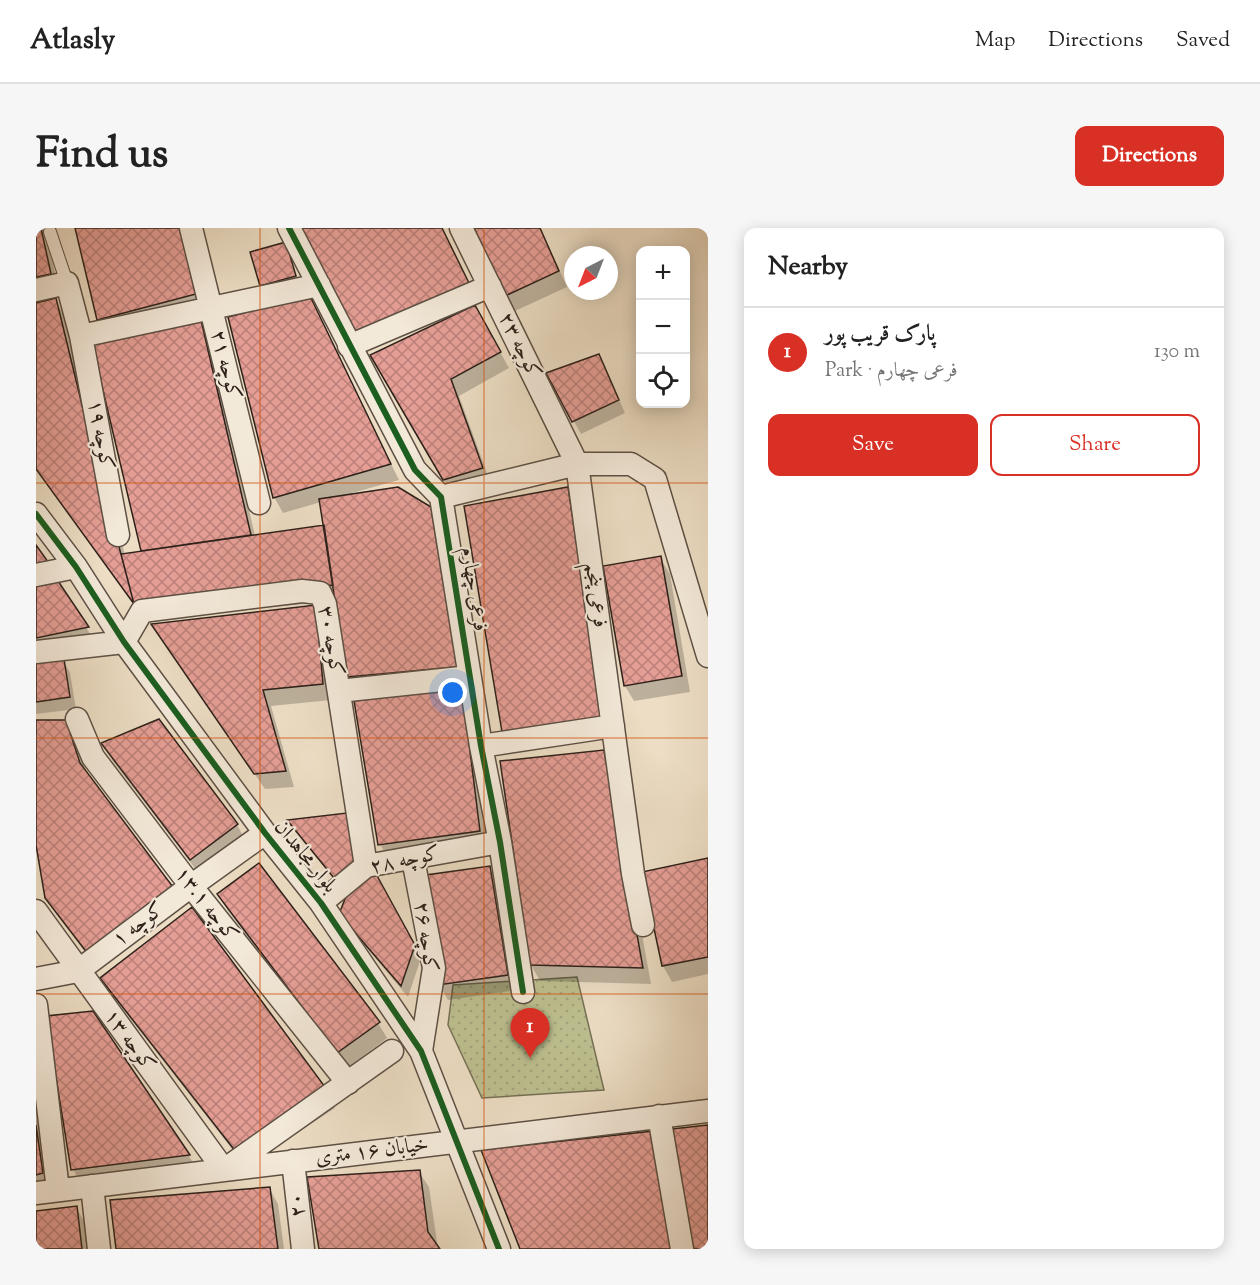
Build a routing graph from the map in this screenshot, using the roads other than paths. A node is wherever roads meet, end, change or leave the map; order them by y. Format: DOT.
graph roads {
  1 [pos="191,228"];
  2 [pos="289,228"];
  3 [pos="461,228"];
  4 [pos="50,232"];
  5 [pos="67,283"];
  6 [pos="319,285"];
  7 [pos="490,286"];
  8 [pos="36,290"];
  9 [pos="211,309"];
  10 [pos="81,336"];
  11 [pos="349,346"];
  12 [pos="578,464"];
  13 [pos="441,497"];
  14 [pos="259,503"];
  15 [pos="36,514"];
  16 [pos="118,535"];
  17 [pos="76,567"];
  18 [pos="36,575"];
  19 [pos="124,642"];
  20 [pos="36,652"];
  21 [pos="708,656"];
  22 [pos="470,677"];
  23 [pos="339,691"];
  24 [pos="77,719"];
  25 [pos="613,726"];
  26 [pos="481,746"];
  27 [pos="264,833"];
  28 [pos="500,842"];
  29 [pos="413,859"];
  30 [pos="366,866"];
  31 [pos="191,886"];
  32 [pos="321,903"];
  33 [pos="36,911"];
  34 [pos="643,925"];
  35 [pos="78,971"];
  36 [pos="36,979"];
  37 [pos="523,992"];
  38 [pos="36,1005"];
  39 [pos="392,1051"];
  40 [pos="421,1051"];
  41 [pos="348,1083"];
  42 [pos="708,1111"];
  43 [pos="659,1116"];
  44 [pos="456,1142"];
  45 [pos="293,1161"];
  46 [pos="224,1170"];
  47 [pos="92,1186"];
  48 [pos="47,1192"];
  49 [pos="99,1249"];
  50 [pos="303,1249"];
  51 [pos="499,1249"];
  52 [pos="682,1249"];
  1 -- 9 [label="street, کوچه ۲۱"];
  2 -- 6 [label="street"];
  3 -- 7 [label="street, کوچه ۲۳"];
  4 -- 5 [label="lane"];
  5 -- 8 [label="street"];
  5 -- 10 [label="street, کوچه ۱۹"];
  6 -- 9 [label="street"];
  6 -- 11 [label="street"];
  7 -- 11 [label="street"];
  7 -- 12 [label="street, کوچه ۲۳"];
  9 -- 10 [label="street"];
  9 -- 14 [label="street, کوچه ۲۱"];
  10 -- 16 [label="street, کوچه ۱۹"];
  11 -- 13 [label="street"];
  12 -- 13 [label="street"];
  12 -- 21 [label="street"];
  12 -- 25 [label="street, فرعی پنجم"];
  13 -- 22 [label="street, فرعی چهارم"];
  15 -- 17 [label="street, بلوار مجاهدان"];
  17 -- 18 [label="street"];
  17 -- 19 [label="street, بلوار مجاهدان"];
  19 -- 20 [label="street"];
  19 -- 23 [label="street, کوچه ۳۰"];
  19 -- 27 [label="street, بلوار مجاهدان"];
  22 -- 23 [label="street"];
  22 -- 26 [label="street, فرعی چهارم"];
  23 -- 30 [label="street, کوچه ۳۰"];
  24 -- 31 [label="street, کوچه ۱۳.۱"];
  25 -- 26 [label="street"];
  25 -- 34 [label="street"];
  26 -- 28 [label="street, فرعی چهارم"];
  27 -- 31 [label="street, کوچه ۱"];
  27 -- 32 [label="street, بلوار مجاهدان"];
  28 -- 29 [label="street, کوچه ۲۸"];
  28 -- 37 [label="street, فرعی چهارم"];
  29 -- 30 [label="street, کوچه ۲۸"];
  29 -- 40 [label="street, کوچه ۲۶"];
  30 -- 32 [label="street, کوچه ۲۸"];
  31 -- 35 [label="street, کوچه ۱"];
  31 -- 41 [label="street, کوچه ۱۳.۱"];
  32 -- 40 [label="street, بلوار مجاهدان"];
  33 -- 35 [label="street, کوچه ۱۳"];
  35 -- 36 [label="street, کوچه ۱"];
  35 -- 46 [label="street, کوچه ۱۳"];
  38 -- 48 [label="street"];
  39 -- 41 [label="street"];
  40 -- 44 [label="street, بلوار مجاهدان"];
  41 -- 46 [label="street"];
  42 -- 43 [label="street, خیابان ۱۶ متری"];
  43 -- 44 [label="street, خیابان ۱۶ متری"];
  43 -- 52 [label="street"];
  44 -- 45 [label="street, خیابان ۱۶ متری"];
  44 -- 51 [label="street, بلوار مجاهدان"];
  45 -- 46 [label="street, خیابان ۱۶ متری"];
  45 -- 50 [label="street, ۲۰"];
  46 -- 47 [label="street, خیابان ۱۶ متری"];
  47 -- 48 [label="street, خیابان ۱۶ متری"];
  47 -- 49 [label="street"];
}
